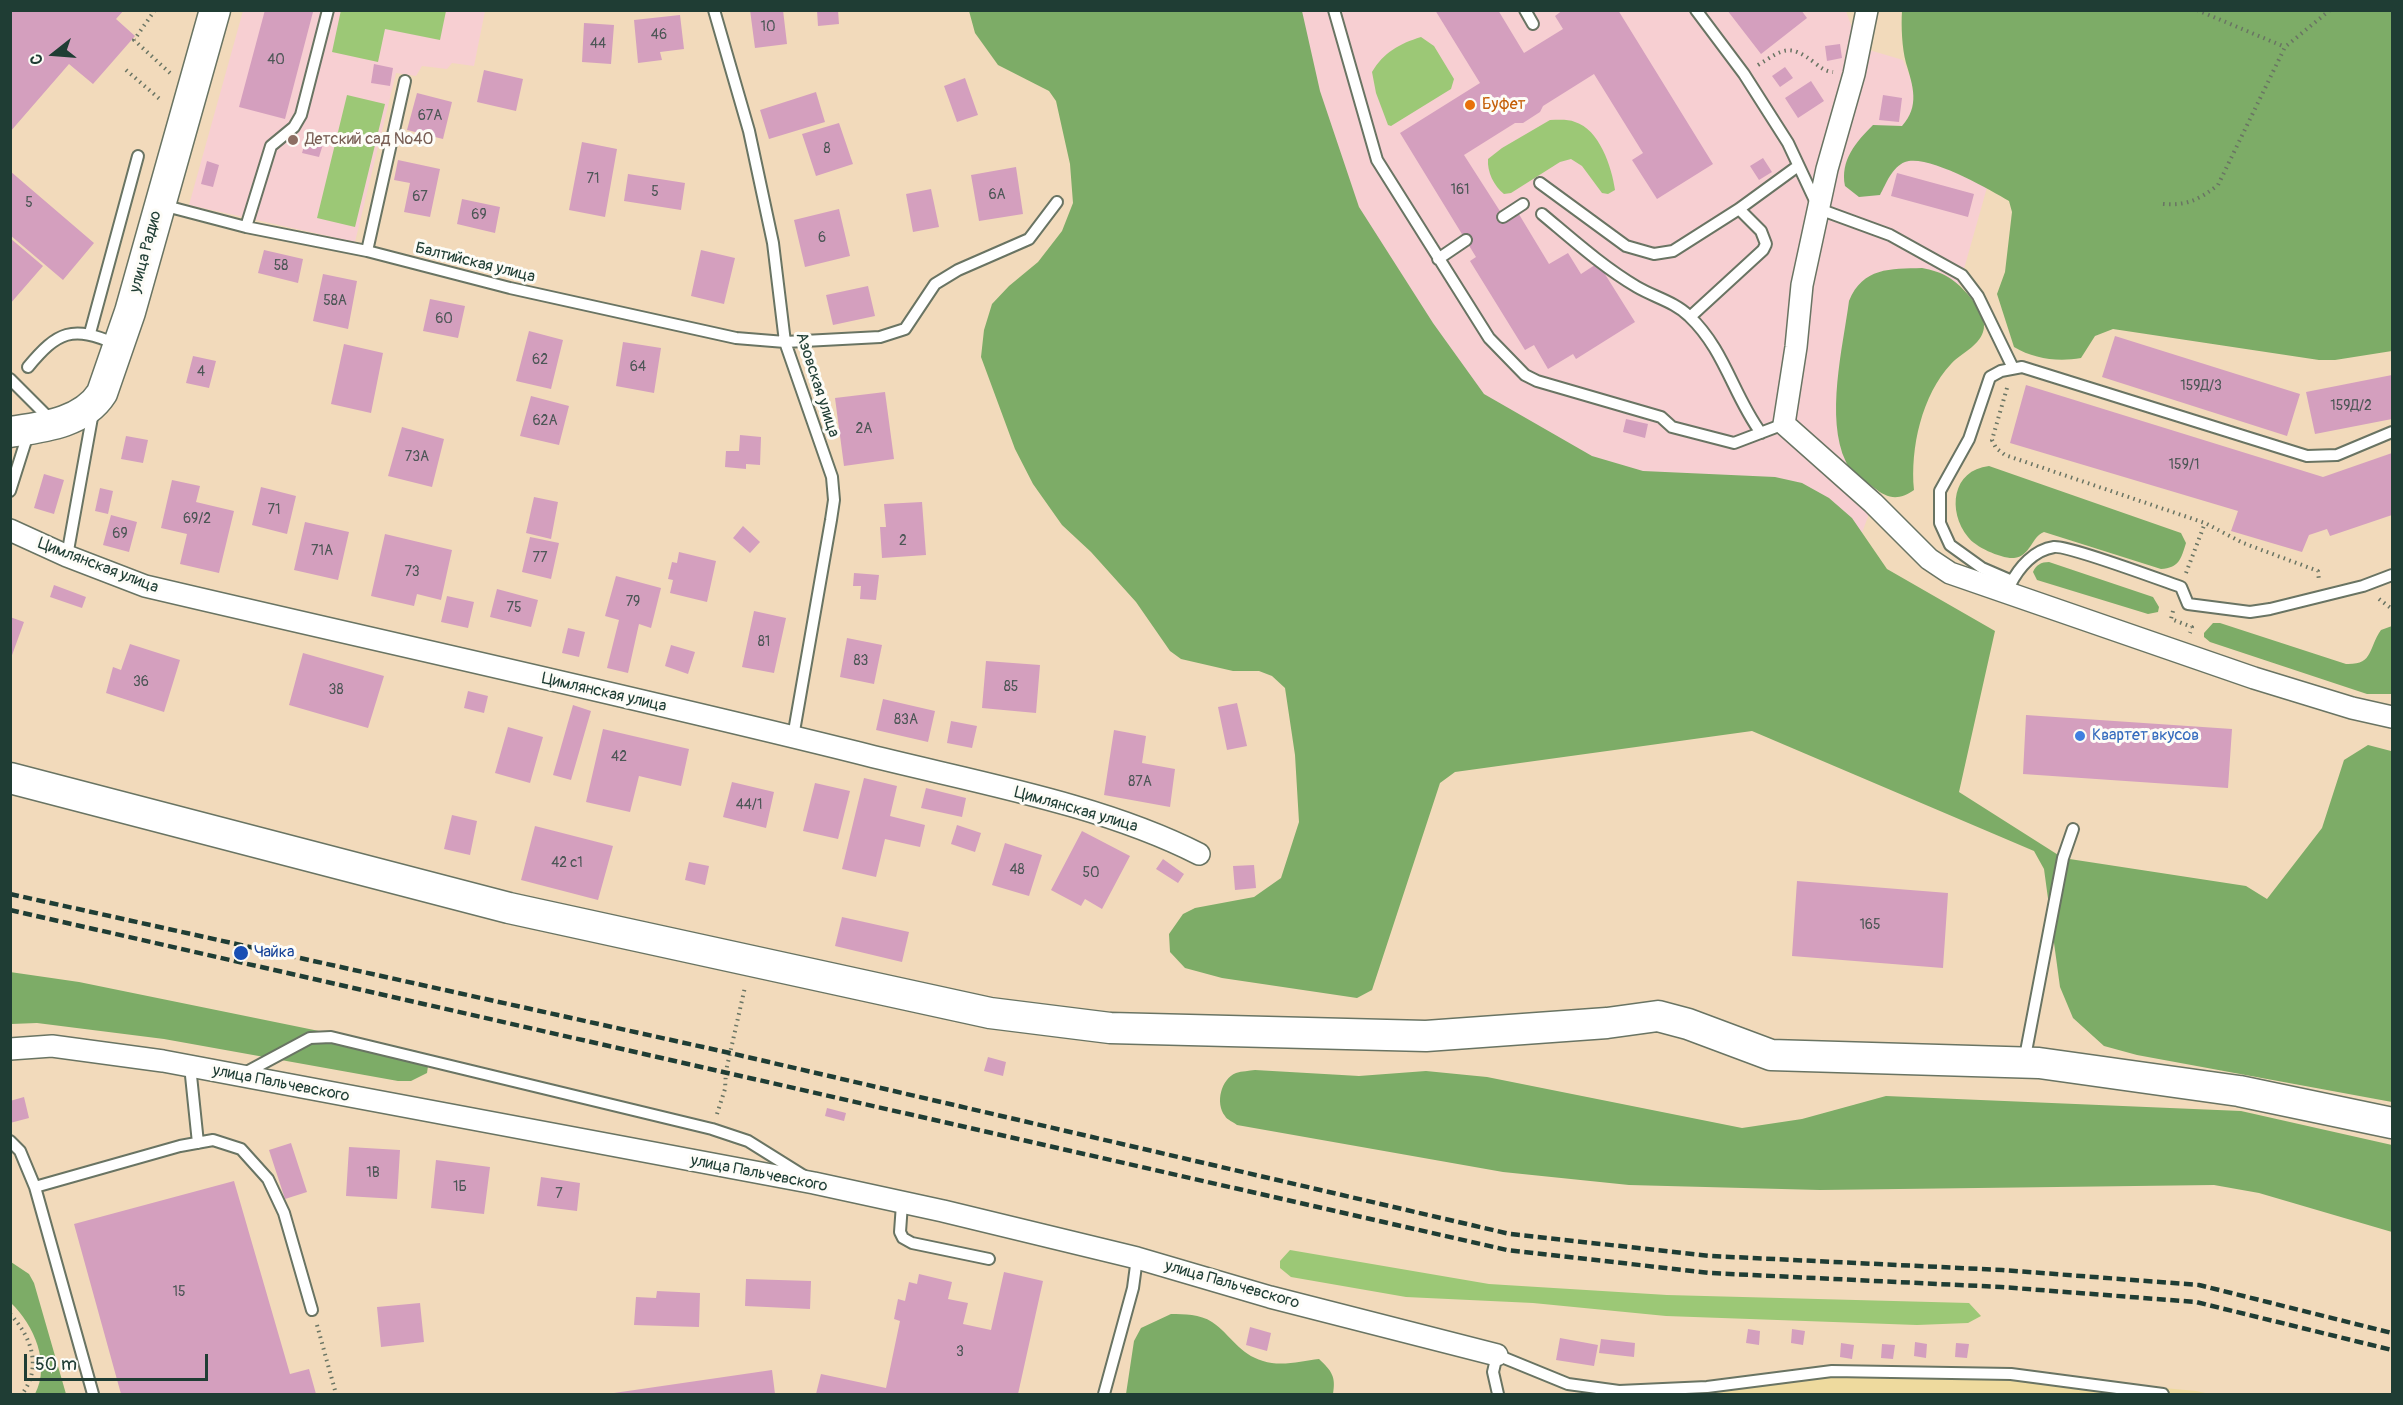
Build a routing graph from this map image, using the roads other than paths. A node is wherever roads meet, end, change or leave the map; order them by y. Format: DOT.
graph roads {
  1 [pos="215,10"];
  2 [pos="328,10"];
  3 [pos="714,10"];
  4 [pos="1334,10"];
  5 [pos="1525,10"];
  6 [pos="1696,10"];
  7 [pos="1867,10"];
  8 [pos="1533,24"];
  9 [pos="405,81"];
  10 [pos="138,156"];
  11 [pos="1798,166"];
  12 [pos="1540,183"];
  13 [pos="1057,202"];
  14 [pos="159,204"];
  15 [pos="1524,204"];
  16 [pos="1739,209"];
  17 [pos="1819,209"];
  18 [pos="1542,214"];
  19 [pos="1503,217"];
  20 [pos="246,227"];
  21 [pos="1466,240"];
  22 [pos="367,251"];
  23 [pos="1438,259"];
  24 [pos="1690,317"];
  25 [pos="90,333"];
  26 [pos="785,342"];
  27 [pos="120,345"];
  28 [pos="28,367"];
  29 [pos="2013,368"];
  30 [pos="10,379"];
  31 [pos="95,404"];
  32 [pos="1784,424"];
  33 [pos="31,428"];
  34 [pos="2392,432"];
  35 [pos="1761,433"];
  36 [pos="10,491"];
  37 [pos="10,530"];
  38 [pos="67,556"];
  39 [pos="2392,575"];
  40 [pos="2009,587"];
  41 [pos="2392,717"];
  42 [pos="793,736"];
  43 [pos="10,778"];
  44 [pos="2073,829"];
  45 [pos="1198,854"];
  46 [pos="10,1049"];
  47 [pos="2024,1062"];
  48 [pos="190,1066"];
  49 [pos="240,1076"];
  50 [pos="2392,1123"];
  51 [pos="10,1141"];
  52 [pos="198,1143"];
  53 [pos="814,1183"];
  54 [pos="34,1187"];
  55 [pos="902,1204"];
  56 [pos="1137,1258"];
  57 [pos="989,1259"];
  58 [pos="312,1310"];
  59 [pos="1497,1355"];
  60 [pos="93,1395"];
  61 [pos="1104,1395"];
  62 [pos="1498,1395"];
  63 [pos="2163,1395"];
  1 -- 14 [label="main road, улица Радио"];
  2 -- 20 [label="lane"];
  3 -- 26 [label="lane, Азовская улица"];
  4 -- 23 [label="lane"];
  5 -- 8 [label="lane"];
  6 -- 11 [label="lane"];
  7 -- 17 [label="street"];
  9 -- 22 [label="lane"];
  10 -- 25 [label="lane"];
  11 -- 16 [label="lane"];
  11 -- 17 [label="lane"];
  12 -- 16 [label="lane"];
  13 -- 26 [label="lane, Балтийская улица"];
  14 -- 20 [label="lane, Балтийская улица"];
  14 -- 27 [label="main road, улица Радио"];
  15 -- 19 [label="lane"];
  16 -- 24 [label="lane"];
  17 -- 29 [label="lane"];
  17 -- 32 [label="street"];
  18 -- 24 [label="lane"];
  20 -- 22 [label="lane, Балтийская улица"];
  21 -- 23 [label="lane"];
  22 -- 26 [label="lane, Балтийская улица"];
  23 -- 35 [label="lane"];
  24 -- 35 [label="lane"];
  25 -- 27 [label="lane"];
  25 -- 28 [label="lane"];
  26 -- 42 [label="lane, Азовская улица"];
  27 -- 31 [label="main road, улица Радио"];
  29 -- 34 [label="lane"];
  29 -- 40 [label="lane"];
  30 -- 33 [label="lane"];
  31 -- 33 [label="main road"];
  31 -- 38 [label="lane"];
  32 -- 35 [label="lane"];
  32 -- 40 [label="street"];
  33 -- 36 [label="lane"];
  37 -- 38 [label="street, Цимлянская улица"];
  38 -- 42 [label="street, Цимлянская улица"];
  39 -- 40 [label="lane"];
  40 -- 41 [label="street"];
  42 -- 45 [label="street, Цимлянская улица"];
  43 -- 47 [label="main road"];
  44 -- 47 [label="lane"];
  46 -- 48 [label="street, улица Пальчевского"];
  47 -- 50 [label="main road"];
  48 -- 49 [label="street, улица Пальчевского"];
  48 -- 52 [label="lane"];
  49 -- 53 [label="street, улица Пальчевского"];
  49 -- 53 [label="lane"];
  51 -- 54 [label="lane"];
  52 -- 54 [label="lane"];
  52 -- 58 [label="lane"];
  53 -- 55 [label="street, улица Пальчевского"];
  54 -- 60 [label="lane"];
  55 -- 56 [label="street, улица Пальчевского"];
  55 -- 57 [label="lane"];
  56 -- 59 [label="street, улица Пальчевского"];
  56 -- 61 [label="lane"];
  59 -- 62 [label="lane"];
  59 -- 63 [label="lane"];
}
